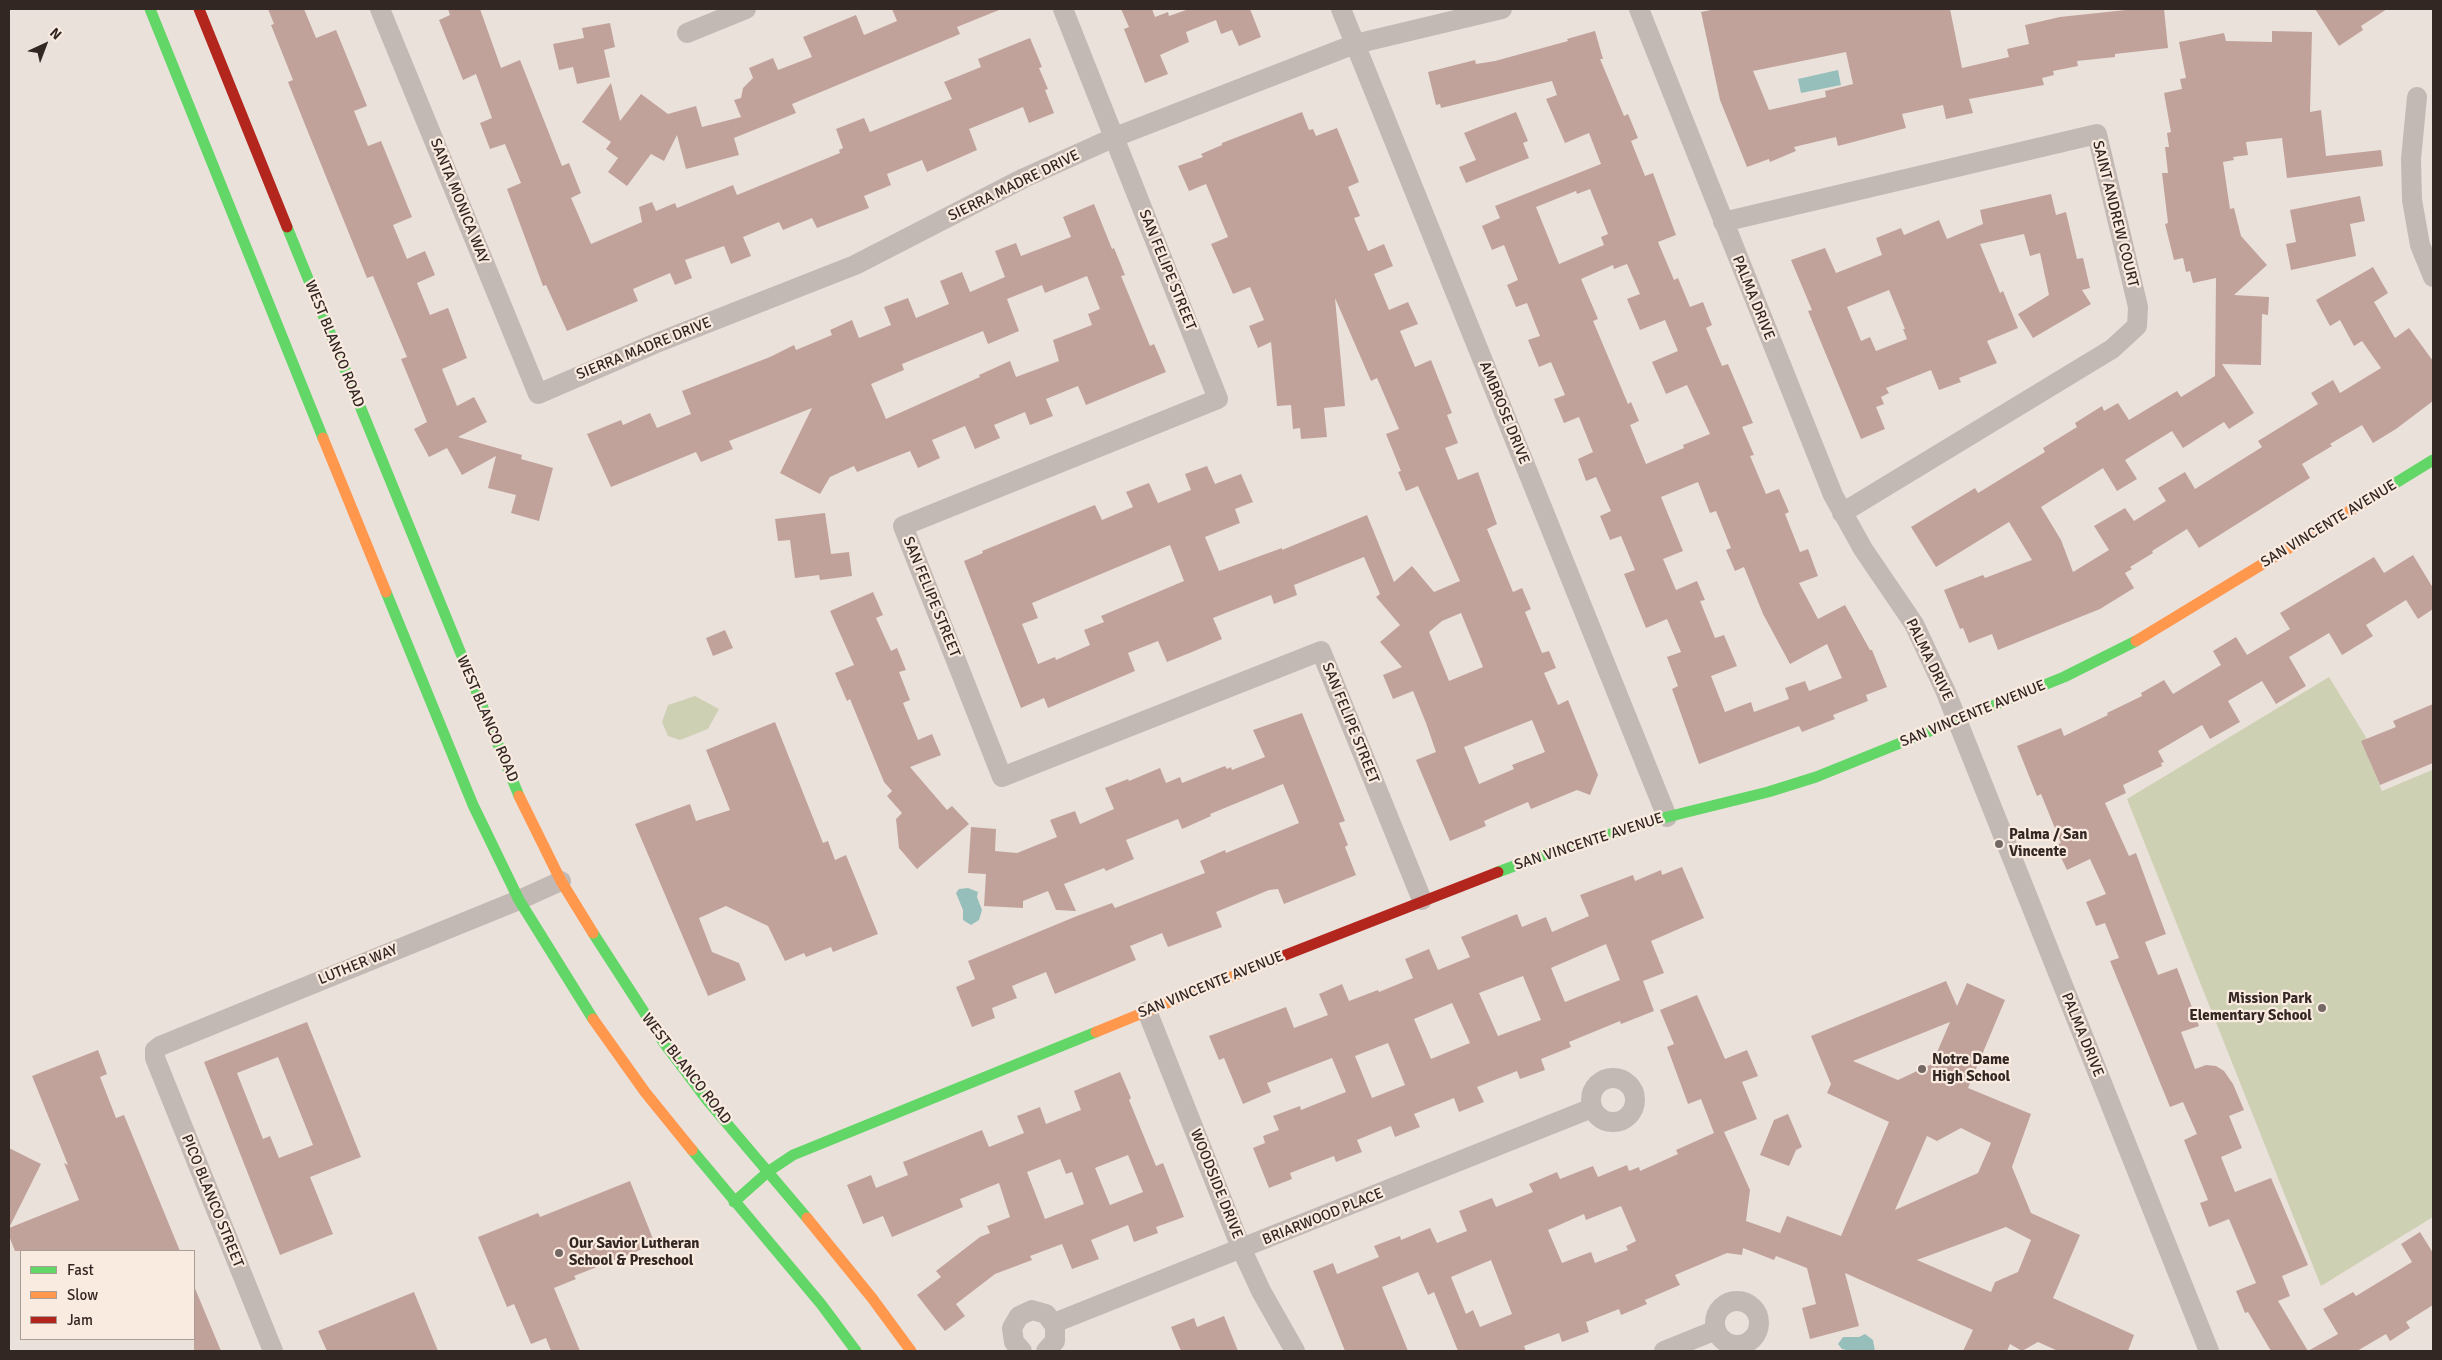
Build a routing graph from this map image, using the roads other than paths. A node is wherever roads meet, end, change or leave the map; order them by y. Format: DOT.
graph roads {
  1 [pos="150,9"];
  2 [pos="199,9"];
  3 [pos="380,9"];
  4 [pos="746,9"];
  5 [pos="1063,9"];
  6 [pos="1342,9"];
  7 [pos="1502,9"];
  8 [pos="1639,9"];
  9 [pos="687,33"];
  10 [pos="1355,44"];
  11 [pos="2418,97"];
  12 [pos="1115,137"];
  13 [pos="1723,222"];
  14 [pos="2433,278"];
  15 [pos="538,394"];
  16 [pos="2433,460"];
  17 [pos="1842,513"];
  18 [pos="1956,719"];
  19 [pos="1667,817"];
  20 [pos="561,880"];
  21 [pos="520,900"];
  22 [pos="1422,900"];
  23 [pos="1147,1011"];
  24 [pos="155,1050"];
  25 [pos="1592,1108"];
  26 [pos="769,1171"];
  27 [pos="734,1202"];
  28 [pos="1242,1250"];
  29 [pos="1054,1323"];
  30 [pos="1716,1330"];
  31 [pos="273,1351"];
  32 [pos="856,1351"];
  33 [pos="911,1351"];
  34 [pos="1022,1351"];
  35 [pos="1046,1351"];
  36 [pos="1295,1351"];
  37 [pos="1664,1351"];
  38 [pos="2209,1351"];
  1 -- 21 [label="main road"];
  2 -- 20 [label="main road, WEST BLANCO ROAD"];
  3 -- 15 [label="street, SANTA MONICA WAY"];
  4 -- 9 [label="street"];
  5 -- 12 [label="street, SAN FELIPE STREET"];
  6 -- 10 [label="street, AMBROSE DRIVE"];
  7 -- 10 [label="street, SIERRA MADRE DRIVE"];
  8 -- 13 [label="street, PALMA DRIVE"];
  10 -- 12 [label="street, SIERRA MADRE DRIVE"];
  10 -- 19 [label="street, AMBROSE DRIVE"];
  11 -- 14 [label="street"];
  12 -- 15 [label="street, SIERRA MADRE DRIVE"];
  12 -- 22 [label="street, SAN FELIPE STREET"];
  13 -- 17 [label="street, PALMA DRIVE"];
  13 -- 17 [label="street, SAINT ANDREW COURT"];
  16 -- 18 [label="main road, SAN VINCENTE AVENUE"];
  17 -- 18 [label="street, PALMA DRIVE"];
  18 -- 19 [label="main road, SAN VINCENTE AVENUE"];
  18 -- 38 [label="street, PALMA DRIVE"];
  19 -- 22 [label="main road, SAN VINCENTE AVENUE"];
  20 -- 21 [label="street, LUTHER WAY"];
  20 -- 26 [label="main road, WEST BLANCO ROAD"];
  21 -- 24 [label="street, LUTHER WAY"];
  21 -- 27 [label="main road"];
  22 -- 23 [label="main road, SAN VINCENTE AVENUE"];
  23 -- 26 [label="main road, SAN VINCENTE AVENUE"];
  23 -- 28 [label="street, WOODSIDE DRIVE"];
  24 -- 31 [label="street, PICO BLANCO STREET"];
  25 -- 28 [label="street, BRIARWOOD PLACE"];
  26 -- 27 [label="main road, SAN VINCENTE AVENUE"];
  26 -- 33 [label="main road, WEST BLANCO ROAD"];
  27 -- 32 [label="main road"];
  28 -- 29 [label="street, BRIARWOOD PLACE"];
  28 -- 36 [label="street, WOODSIDE DRIVE"];
  29 -- 34 [label="street"];
  29 -- 35 [label="street"];
  30 -- 37 [label="street"];
}
